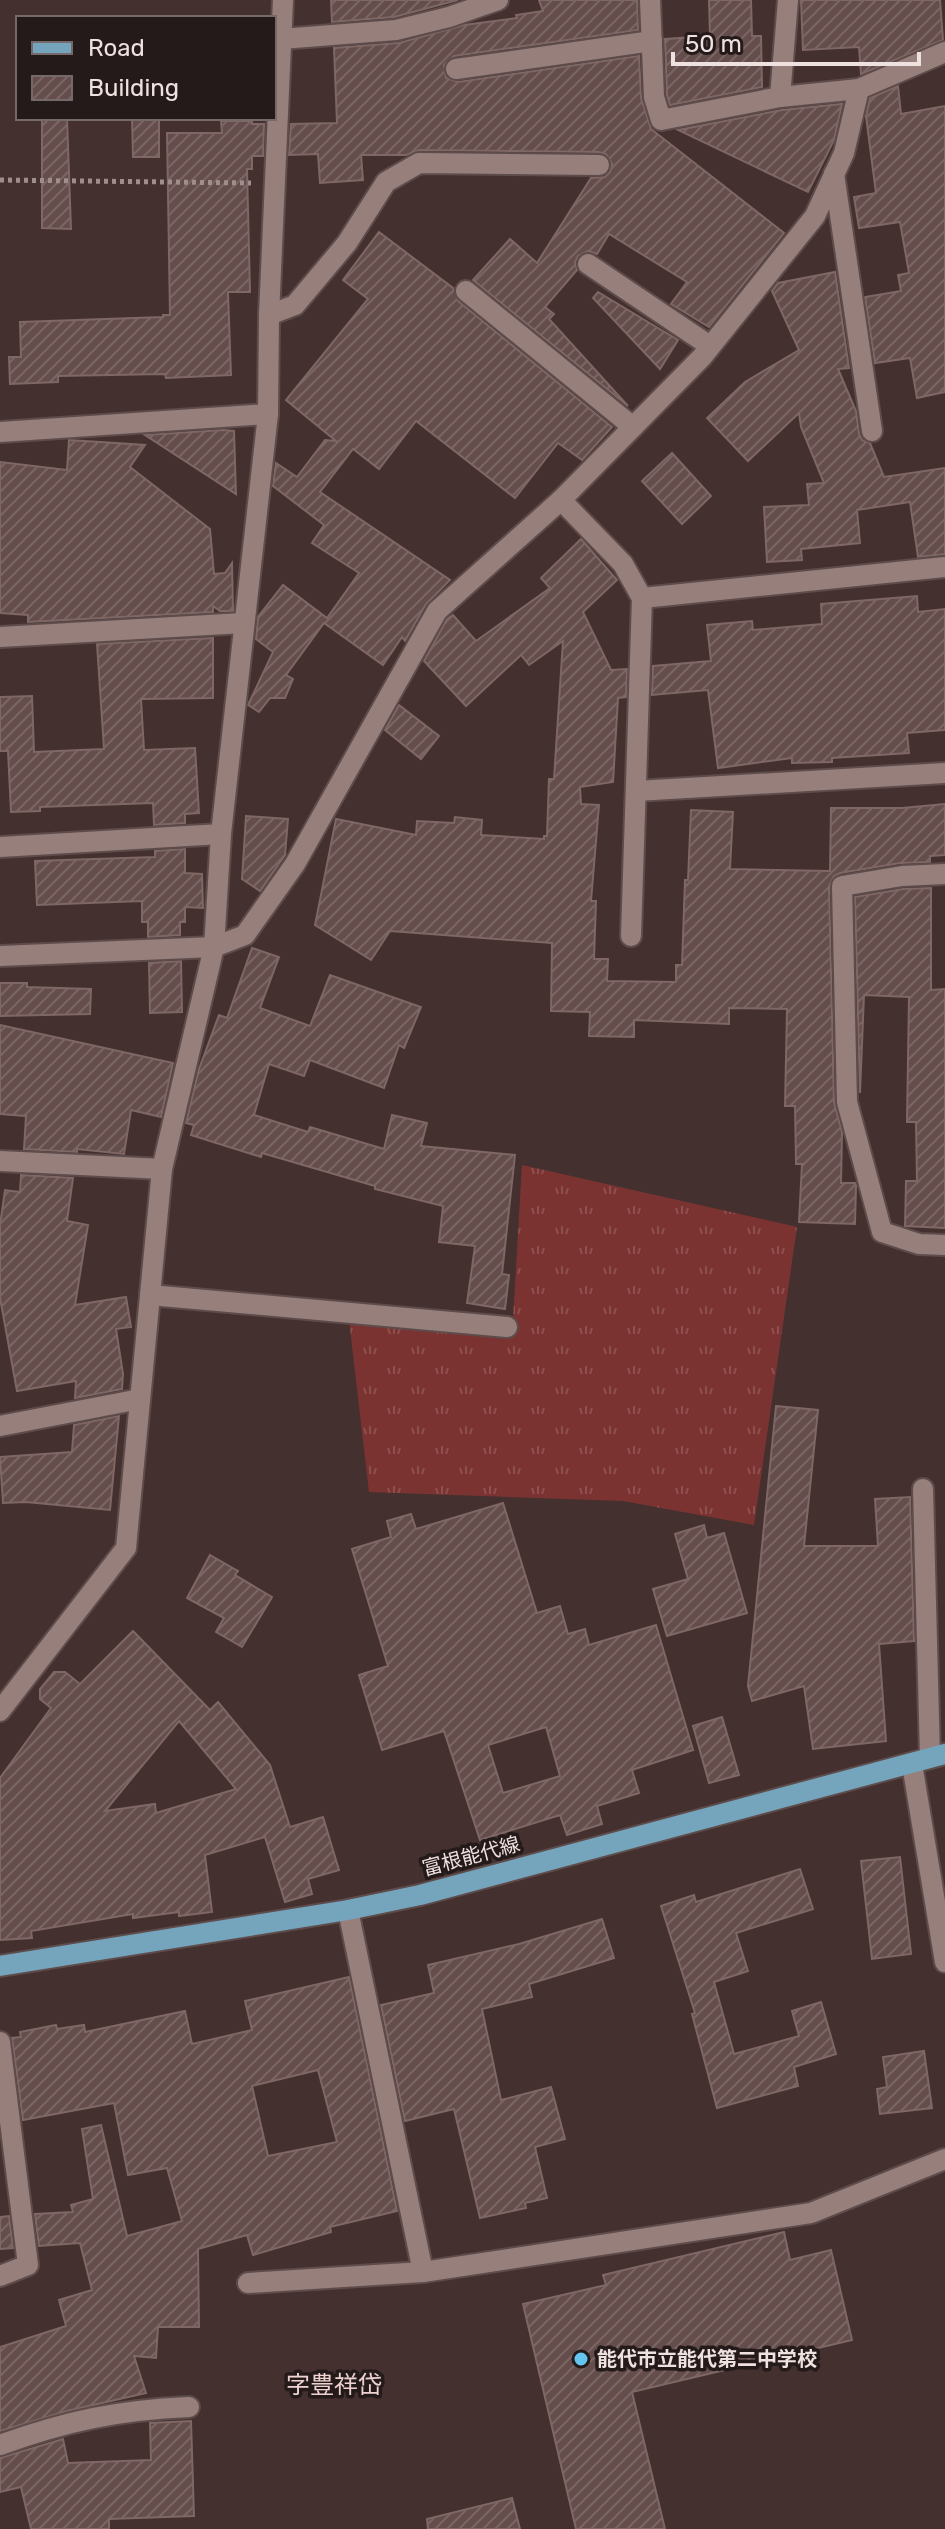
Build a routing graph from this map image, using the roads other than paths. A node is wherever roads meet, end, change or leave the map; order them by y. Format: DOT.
graph roads {
  1 [pos="283,0"];
  2 [pos="498,0"];
  3 [pos="650,0"];
  4 [pos="788,0"];
  5 [pos="281,39"];
  6 [pos="652,41"];
  7 [pos="945,52"];
  8 [pos="456,69"];
  9 [pos="859,89"];
  10 [pos="780,97"];
  11 [pos="599,165"];
  12 [pos="834,174"];
  13 [pos="588,264"];
  14 [pos="466,291"];
  15 [pos="269,315"];
  16 [pos="710,346"];
  17 [pos="268,414"];
  18 [pos="633,427"];
  19 [pos="872,431"];
  20 [pos="0,432"];
  21 [pos="561,500"];
  22 [pos="945,567"];
  23 [pos="642,598"];
  24 [pos="243,623"];
  25 [pos="0,637"];
  26 [pos="945,773"];
  27 [pos="636,791"];
  28 [pos="221,834"];
  29 [pos="0,847"];
  30 [pos="945,874"];
  31 [pos="631,936"];
  32 [pos="214,947"];
  33 [pos="0,956"];
  34 [pos="0,1161"];
  35 [pos="162,1169"];
  36 [pos="945,1245"];
  37 [pos="150,1295"];
  38 [pos="507,1327"];
  39 [pos="140,1399"];
  40 [pos="0,1426"];
  41 [pos="923,1489"];
  42 [pos="0,1711"];
  43 [pos="929,1758"];
  44 [pos="348,1910"];
  45 [pos="945,1962"];
  46 [pos="0,1966"];
  47 [pos="0,2042"];
  48 [pos="945,2159"];
  49 [pos="423,2272"];
  50 [pos="0,2276"];
  51 [pos="248,2283"];
  52 [pos="189,2407"];
  53 [pos="0,2445"];
  1 -- 5 [label="street"];
  2 -- 5 [label="street"];
  3 -- 6 [label="street"];
  4 -- 10 [label="street"];
  5 -- 15 [label="street"];
  6 -- 8 [label="street"];
  6 -- 10 [label="street"];
  7 -- 9 [label="street"];
  9 -- 10 [label="street"];
  9 -- 12 [label="street"];
  11 -- 15 [label="street"];
  12 -- 16 [label="street"];
  12 -- 19 [label="street"];
  13 -- 16 [label="street"];
  14 -- 18 [label="street"];
  15 -- 17 [label="street"];
  16 -- 18 [label="street"];
  17 -- 20 [label="street"];
  17 -- 24 [label="street"];
  18 -- 21 [label="street"];
  21 -- 23 [label="street"];
  21 -- 32 [label="street"];
  22 -- 23 [label="street"];
  23 -- 27 [label="street"];
  24 -- 25 [label="street"];
  24 -- 28 [label="street"];
  26 -- 27 [label="street"];
  27 -- 31 [label="street"];
  28 -- 29 [label="street"];
  28 -- 32 [label="street"];
  30 -- 36 [label="street"];
  32 -- 33 [label="street"];
  32 -- 35 [label="street"];
  34 -- 35 [label="street"];
  35 -- 37 [label="street"];
  37 -- 38 [label="street"];
  37 -- 39 [label="street"];
  39 -- 40 [label="street"];
  39 -- 42 [label="street"];
  41 -- 43 [label="street"];
  43 -- 44 [label="main road, 富根能代線"];
  43 -- 45 [label="street"];
  44 -- 46 [label="main road, 富根能代線"];
  44 -- 49 [label="street"];
  47 -- 50 [label="street"];
  48 -- 49 [label="street"];
  49 -- 51 [label="street"];
  52 -- 53 [label="street"];
}
